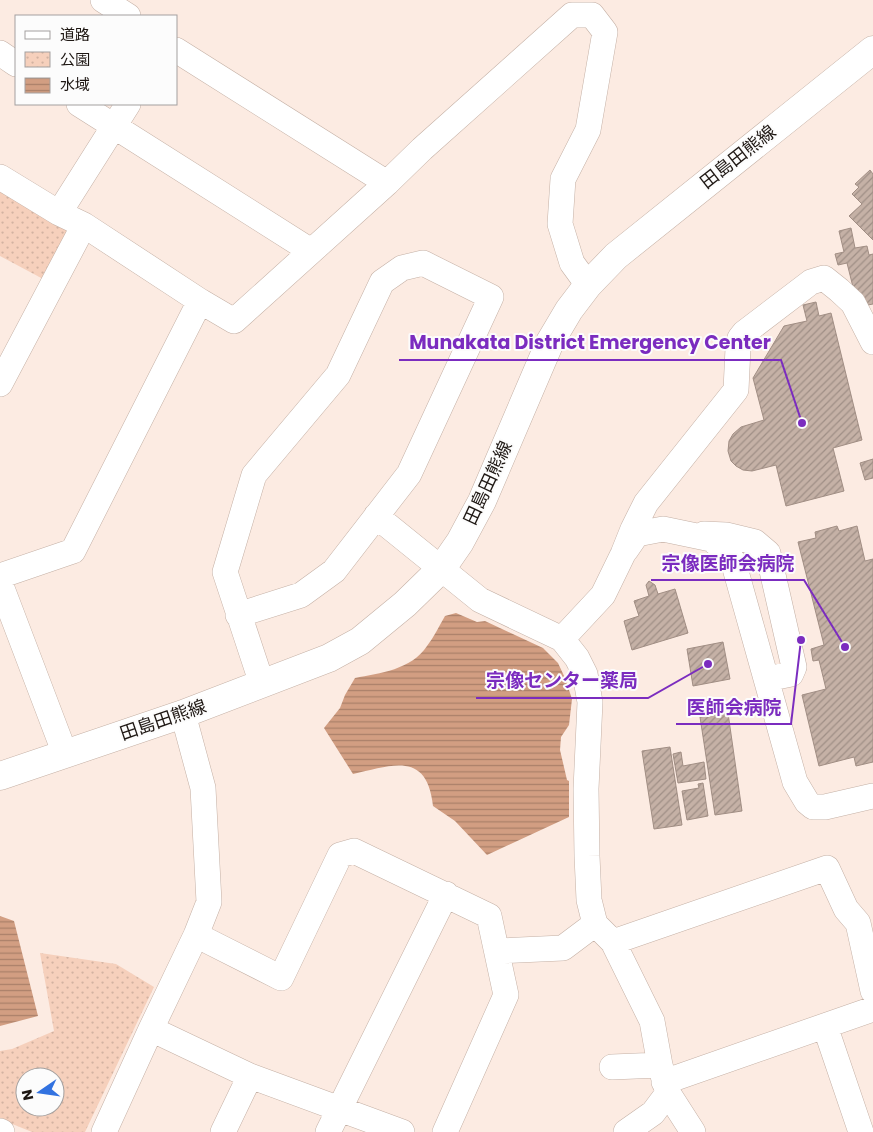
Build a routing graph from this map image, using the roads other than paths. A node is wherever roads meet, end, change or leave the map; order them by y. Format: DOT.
graph roads {
  1 [pos="103,0"];
  2 [pos="126,15"];
  3 [pos="873,50"];
  4 [pos="178,51"];
  5 [pos="0,53"];
  6 [pos="15,63"];
  7 [pos="81,105"];
  8 [pos="127,105"];
  9 [pos="113,126"];
  10 [pos="0,177"];
  11 [pos="387,183"];
  12 [pos="59,213"];
  13 [pos="84,225"];
  14 [pos="311,251"];
  15 [pos="588,285"];
  16 [pos="200,301"];
  17 [pos="873,342"];
  18 [pos="0,384"];
  19 [pos="376,516"];
  20 [pos="679,533"];
  21 [pos="623,554"];
  22 [pos="442,568"];
  23 [pos="1,587"];
  24 [pos="238,615"];
  25 [pos="562,639"];
  26 [pos="767,679"];
  27 [pos="262,684"];
  28 [pos="183,714"];
  29 [pos="65,754"];
  30 [pos="0,776"];
  31 [pos="873,796"];
  32 [pos="446,894"];
  33 [pos="595,924"];
  34 [pos="196,935"];
  35 [pos="613,942"];
  36 [pos="498,951"];
  37 [pos="873,991"];
  38 [pos="873,1009"];
  39 [pos="825,1026"];
  40 [pos="151,1030"];
  41 [pos="612,1068"];
  42 [pos="250,1076"];
  43 [pos="664,1080"];
  44 [pos="339,1108"];
  45 [pos="104,1132"];
  46 [pos="223,1132"];
  47 [pos="328,1132"];
  48 [pos="402,1132"];
  49 [pos="445,1132"];
  50 [pos="626,1132"];
  51 [pos="693,1132"];
  52 [pos="861,1132"];
  1 -- 2 [label="street"];
  3 -- 15 [label="main road, 田島田熊線"];
  4 -- 11 [label="street"];
  5 -- 6 [label="street"];
  7 -- 9 [label="street"];
  8 -- 9 [label="street"];
  9 -- 12 [label="street"];
  9 -- 14 [label="street"];
  10 -- 12 [label="street"];
  11 -- 14 [label="street"];
  11 -- 15 [label="street"];
  12 -- 13 [label="street"];
  13 -- 16 [label="street"];
  13 -- 18 [label="street"];
  14 -- 16 [label="street"];
  15 -- 22 [label="main road, 田島田熊線"];
  16 -- 23 [label="street"];
  17 -- 21 [label="street"];
  19 -- 22 [label="street"];
  19 -- 24 [label="street"];
  19 -- 24 [label="street"];
  20 -- 21 [label="street"];
  20 -- 26 [label="street"];
  20 -- 26 [label="street"];
  21 -- 25 [label="street"];
  22 -- 25 [label="street"];
  22 -- 27 [label="main road, 田島田熊線"];
  23 -- 29 [label="street"];
  24 -- 27 [label="street"];
  25 -- 33 [label="street"];
  26 -- 31 [label="street"];
  27 -- 28 [label="main road, 田島田熊線"];
  28 -- 29 [label="main road, 田島田熊線"];
  28 -- 34 [label="street"];
  29 -- 30 [label="main road, 田島田熊線"];
  32 -- 34 [label="street"];
  32 -- 36 [label="street"];
  32 -- 44 [label="street"];
  33 -- 35 [label="street"];
  33 -- 36 [label="street"];
  34 -- 40 [label="street"];
  35 -- 37 [label="street"];
  35 -- 43 [label="street"];
  36 -- 49 [label="street"];
  38 -- 39 [label="street"];
  39 -- 43 [label="street"];
  39 -- 52 [label="street"];
  40 -- 42 [label="street"];
  40 -- 45 [label="street"];
  41 -- 43 [label="street"];
  42 -- 44 [label="street"];
  42 -- 46 [label="street"];
  43 -- 50 [label="street"];
  43 -- 51 [label="street"];
  44 -- 47 [label="street"];
  44 -- 48 [label="street"];
}
